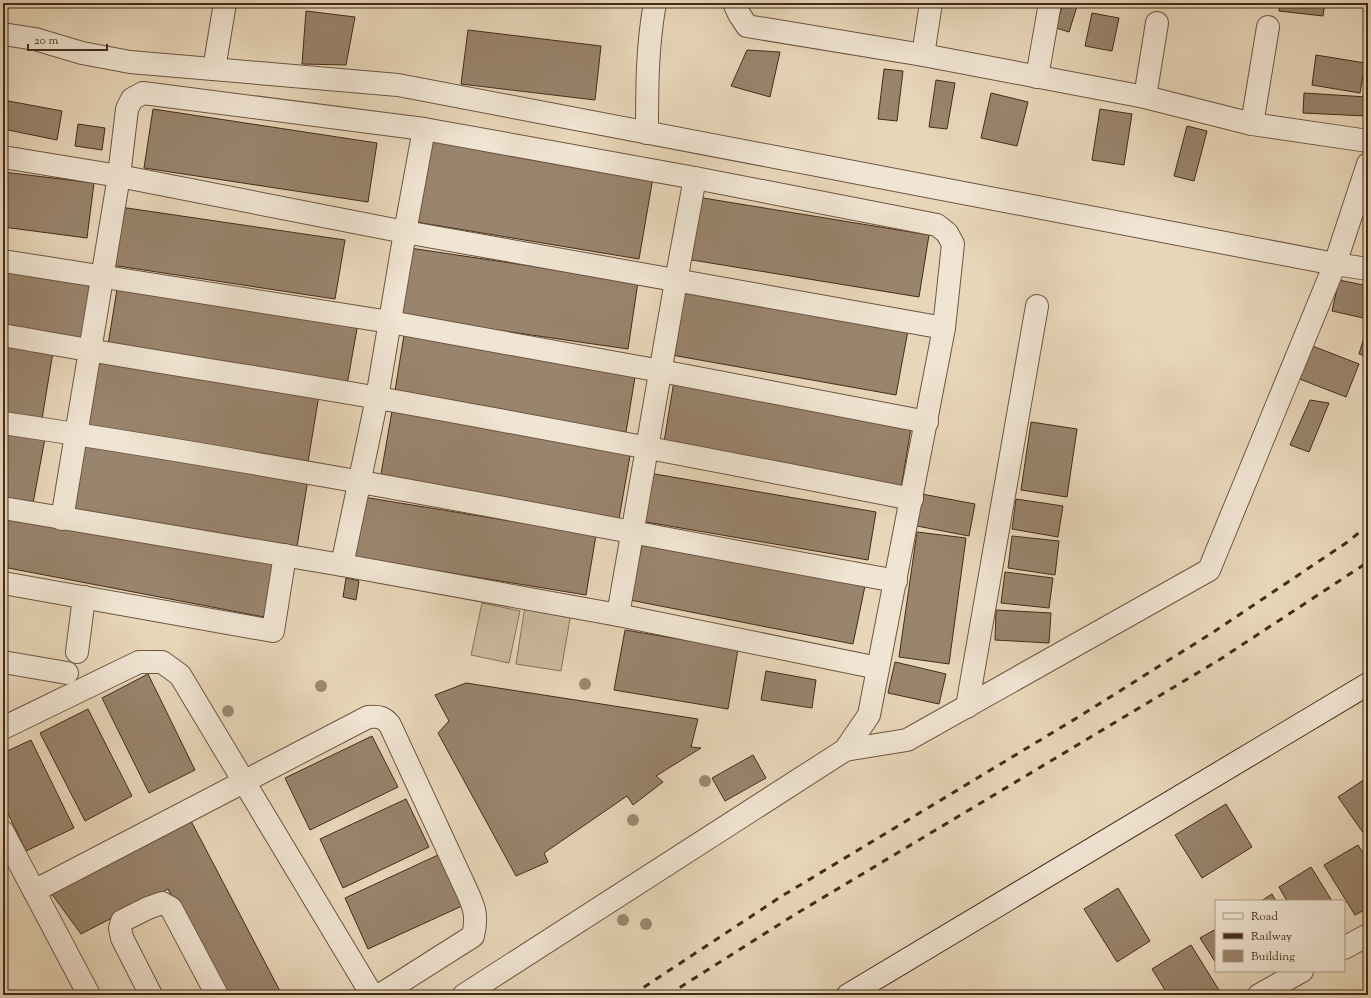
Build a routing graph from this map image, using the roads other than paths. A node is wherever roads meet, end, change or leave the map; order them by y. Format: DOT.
graph roads {
  1 [pos="225,3"];
  2 [pos="655,3"];
  3 [pos="734,3"];
  4 [pos="931,3"];
  5 [pos="1050,3"];
  6 [pos="1157,23"];
  7 [pos="1268,27"];
  8 [pos="3,34"];
  9 [pos="923,55"];
  10 [pos="214,70"];
  11 [pos="1037,77"];
  12 [pos="1145,97"];
  13 [pos="1252,124"];
  14 [pos="424,129"];
  15 [pos="647,133"];
  16 [pos="1368,141"];
  17 [pos="3,157"];
  18 [pos="1368,164"];
  19 [pos="119,176"];
  20 [pos="695,178"];
  21 [pos="405,232"];
  22 [pos="3,261"];
  23 [pos="1335,264"];
  24 [pos="1368,269"];
  25 [pos="103,277"];
  26 [pos="676,281"];
  27 [pos="1037,306"];
  28 [pos="390,322"];
  29 [pos="944,328"];
  30 [pos="3,335"];
  31 [pos="91,351"];
  32 [pos="661,371"];
  33 [pos="377,398"];
  34 [pos="927,422"];
  35 [pos="3,423"];
  36 [pos="77,434"];
  37 [pos="648,447"];
  38 [pos="360,481"];
  39 [pos="912,499"];
  40 [pos="3,508"];
  41 [pos="62,519"];
  42 [pos="632,533"];
  43 [pos="285,555"];
  44 [pos="342,565"];
  45 [pos="896,581"];
  46 [pos="3,583"];
  47 [pos="84,597"];
  48 [pos="618,616"];
  49 [pos="77,652"];
  50 [pos="3,662"];
  51 [pos="878,668"];
  52 [pos="67,673"];
  53 [pos="1368,684"];
  54 [pos="967,706"];
  55 [pos="3,728"];
  56 [pos="844,750"];
  57 [pos="244,782"];
  58 [pos="3,832"];
  59 [pos="34,891"];
  60 [pos="1368,935"];
  61 [pos="1345,947"];
  62 [pos="1300,972"];
  63 [pos="209,992"];
  64 [pos="89,995"];
  65 [pos="151,995"];
  66 [pos="372,995"];
  67 [pos="380,995"];
  68 [pos="464,995"];
  69 [pos="848,995"];
  70 [pos="1259,995"];
  1 -- 10 [label="street"];
  2 -- 15 [label="street"];
  3 -- 9 [label="street"];
  4 -- 9 [label="street"];
  5 -- 11 [label="street"];
  6 -- 12 [label="street"];
  7 -- 13 [label="street"];
  8 -- 10 [label="street"];
  9 -- 11 [label="street"];
  10 -- 15 [label="street"];
  11 -- 12 [label="street"];
  12 -- 13 [label="street"];
  13 -- 16 [label="street"];
  14 -- 19 [label="street"];
  14 -- 20 [label="street"];
  14 -- 21 [label="street"];
  15 -- 23 [label="street"];
  17 -- 19 [label="street"];
  18 -- 23 [label="street"];
  19 -- 21 [label="street"];
  19 -- 25 [label="street"];
  20 -- 26 [label="street"];
  20 -- 29 [label="street"];
  21 -- 26 [label="street"];
  21 -- 28 [label="street"];
  22 -- 25 [label="street"];
  23 -- 24 [label="street"];
  23 -- 54 [label="street"];
  25 -- 28 [label="street"];
  25 -- 31 [label="street"];
  26 -- 29 [label="street"];
  26 -- 32 [label="street"];
  27 -- 54 [label="street"];
  28 -- 32 [label="street"];
  28 -- 33 [label="street"];
  29 -- 34 [label="street"];
  30 -- 31 [label="street"];
  31 -- 33 [label="street"];
  31 -- 36 [label="street"];
  32 -- 34 [label="street"];
  32 -- 37 [label="street"];
  33 -- 37 [label="street"];
  33 -- 38 [label="street"];
  34 -- 39 [label="street"];
  35 -- 36 [label="street"];
  36 -- 38 [label="street"];
  36 -- 41 [label="street"];
  37 -- 39 [label="street"];
  37 -- 42 [label="street"];
  38 -- 42 [label="street"];
  38 -- 44 [label="street"];
  39 -- 45 [label="street"];
  40 -- 41 [label="street"];
  41 -- 43 [label="street"];
  42 -- 45 [label="street"];
  42 -- 48 [label="street"];
  43 -- 44 [label="street"];
  43 -- 47 [label="street"];
  44 -- 48 [label="street"];
  45 -- 51 [label="street"];
  46 -- 47 [label="street"];
  47 -- 49 [label="street"];
  48 -- 51 [label="street"];
  50 -- 52 [label="street"];
  51 -- 56 [label="street"];
  53 -- 69 [label="street"];
  54 -- 56 [label="street"];
  55 -- 57 [label="street"];
  56 -- 68 [label="street"];
  57 -- 59 [label="street"];
  57 -- 66 [label="street"];
  57 -- 67 [label="street"];
  58 -- 59 [label="street"];
  59 -- 64 [label="street"];
  60 -- 61 [label="street"];
  62 -- 70 [label="street"];
  63 -- 65 [label="street"];
}
